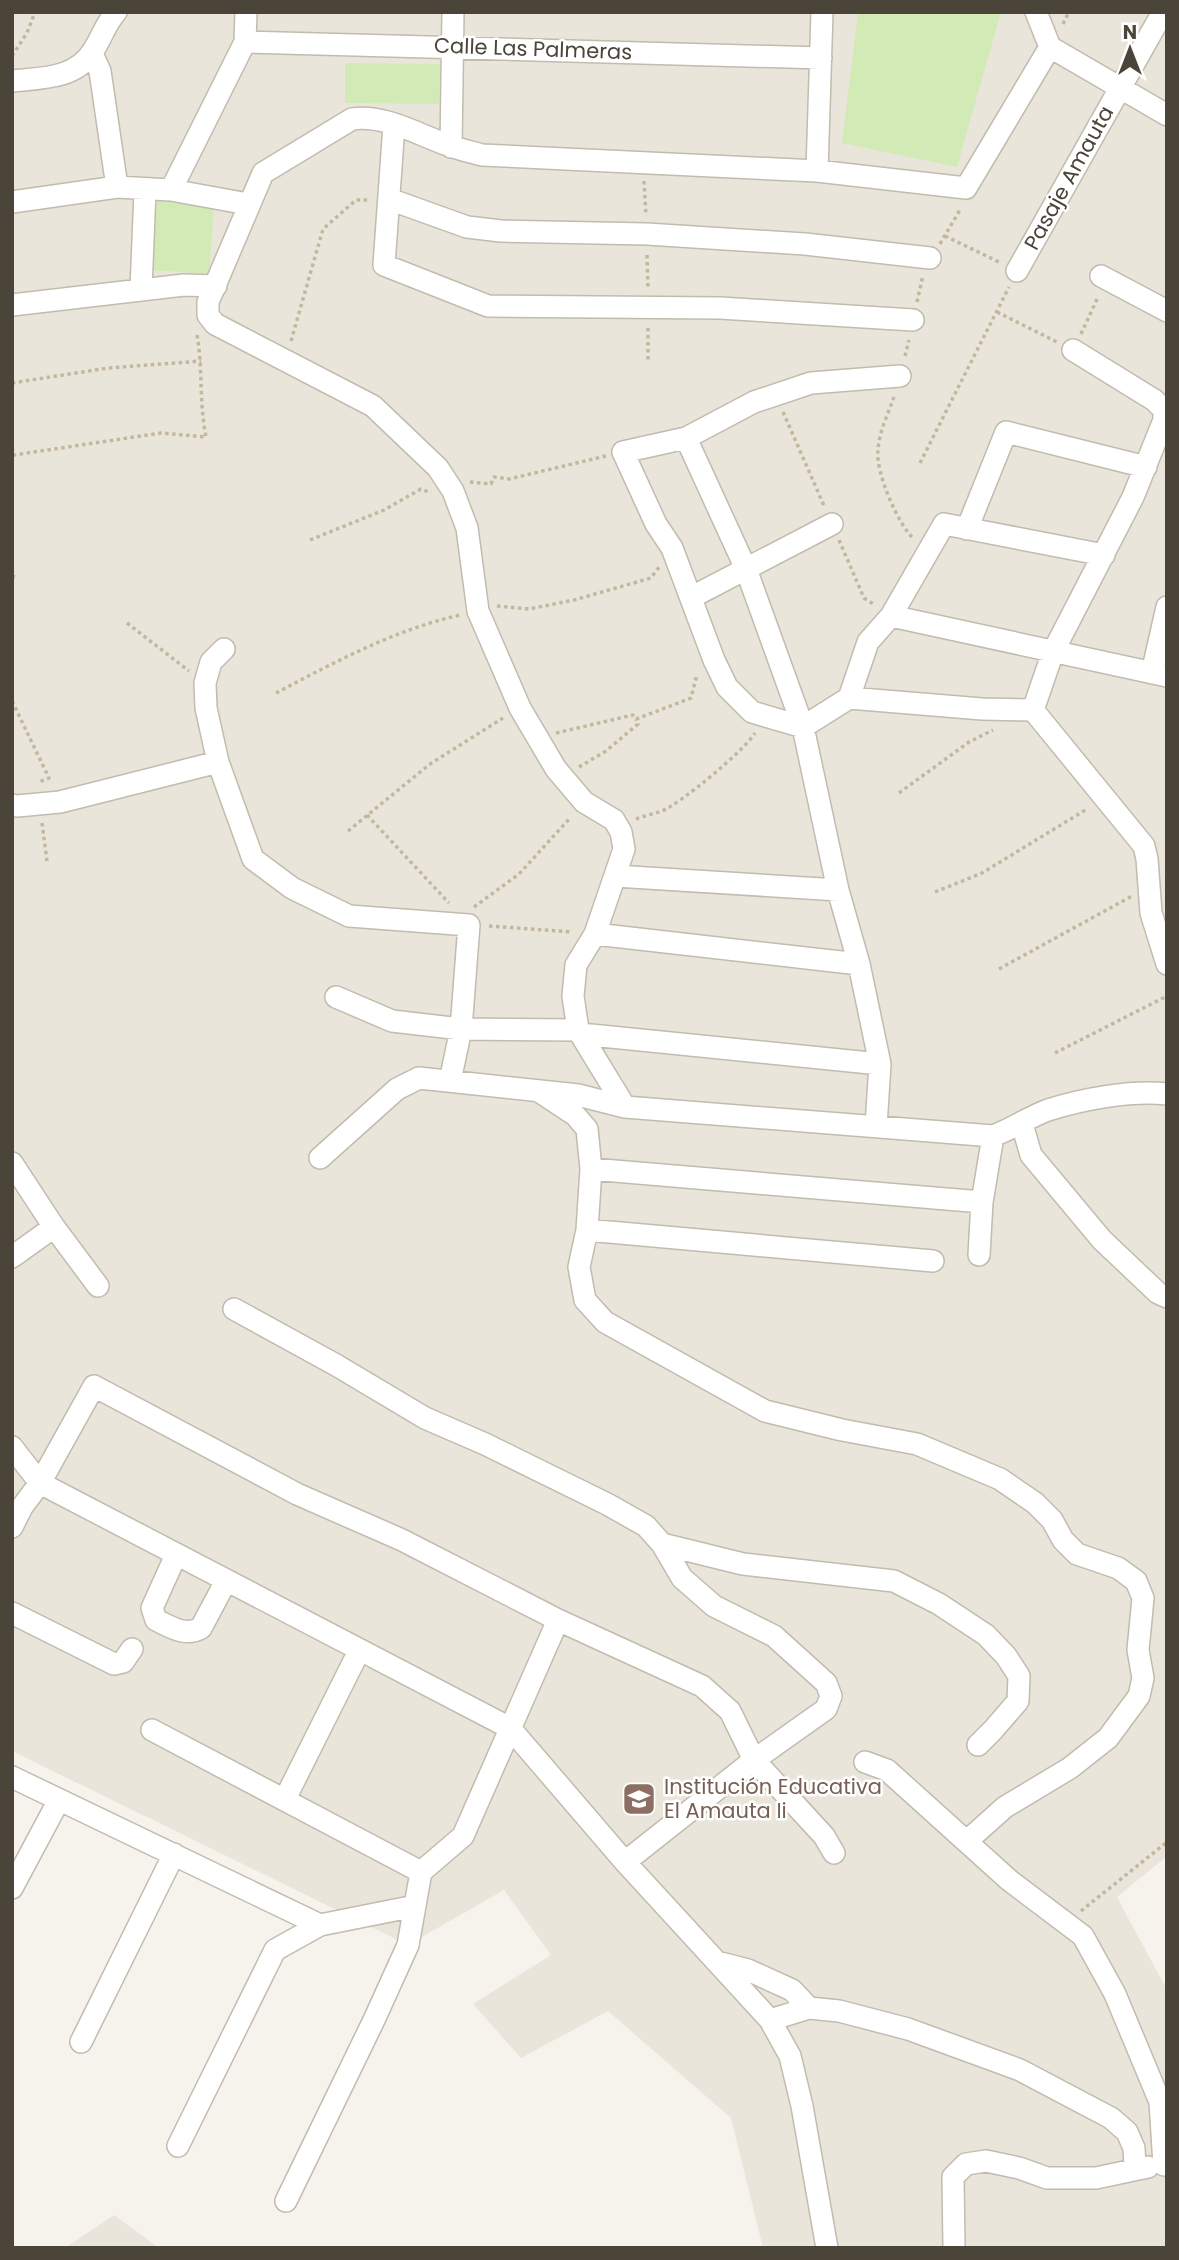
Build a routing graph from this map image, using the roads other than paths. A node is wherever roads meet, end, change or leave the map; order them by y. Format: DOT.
graph roads {
  1 [pos="116,12"];
  2 [pos="246,12"];
  3 [pos="453,12"];
  4 [pos="822,12"];
  5 [pos="1036,12"];
  6 [pos="1163,12"];
  7 [pos="245,42"];
  8 [pos="453,47"];
  9 [pos="1050,47"];
  10 [pos="92,54"];
  11 [pos="821,58"];
  12 [pos="16,74"];
  13 [pos="1119,87"];
  14 [pos="1167,115"];
  15 [pos="394,125"];
  16 [pos="451,147"];
  17 [pos="817,171"];
  18 [pos="117,187"];
  19 [pos="145,190"];
  20 [pos="171,190"];
  21 [pos="389,199"];
  22 [pos="12,202"];
  23 [pos="248,204"];
  24 [pos="930,258"];
  25 [pos="1017,271"];
  26 [pos="1104,277"];
  27 [pos="141,290"];
  28 [pos="212,294"];
  29 [pos="1163,301"];
  30 [pos="12,305"];
  31 [pos="913,320"];
  32 [pos="1073,350"];
  33 [pos="900,376"];
  34 [pos="685,438"];
  35 [pos="1146,467"];
  36 [pos="832,524"];
  37 [pos="967,528"];
  38 [pos="1104,555"];
  39 [pos="746,569"];
  40 [pos="692,597"];
  41 [pos="1167,607"];
  42 [pos="891,616"];
  43 [pos="224,649"];
  44 [pos="1054,652"];
  45 [pos="1160,675"];
  46 [pos="849,698"];
  47 [pos="1033,710"];
  48 [pos="803,727"];
  49 [pos="218,762"];
  50 [pos="15,805"];
  51 [pos="615,876"];
  52 [pos="838,890"];
  53 [pos="595,934"];
  54 [pos="859,964"];
  55 [pos="1167,964"];
  56 [pos="336,997"];
  57 [pos="461,1029"];
  58 [pos="580,1032"];
  59 [pos="880,1064"];
  60 [pos="450,1081"];
  61 [pos="540,1092"];
  62 [pos="1167,1094"];
  63 [pos="625,1107"];
  64 [pos="1022,1124"];
  65 [pos="876,1126"];
  66 [pos="993,1136"];
  67 [pos="320,1158"];
  68 [pos="12,1163"];
  69 [pos="591,1168"];
  70 [pos="982,1202"];
  71 [pos="54,1227"];
  72 [pos="587,1230"];
  73 [pos="979,1255"];
  74 [pos="12,1257"];
  75 [pos="933,1261"];
  76 [pos="98,1286"];
  77 [pos="1167,1297"];
  78 [pos="234,1309"];
  79 [pos="12,1447"];
  80 [pos="40,1483"];
  81 [pos="17,1508"];
  82 [pos="12,1527"];
  83 [pos="662,1544"];
  84 [pos="176,1555"];
  85 [pos="226,1581"];
  86 [pos="12,1614"];
  87 [pos="558,1620"];
  88 [pos="132,1649"];
  89 [pos="359,1651"];
  90 [pos="510,1728"];
  91 [pos="152,1730"];
  92 [pos="978,1745"];
  93 [pos="754,1760"];
  94 [pos="865,1762"];
  95 [pos="12,1777"];
  96 [pos="285,1799"];
  97 [pos="59,1800"];
  98 [pos="967,1841"];
  99 [pos="834,1853"];
  100 [pos="174,1854"];
  101 [pos="625,1862"];
  102 [pos="421,1872"];
  103 [pos="12,1888"];
  104 [pos="415,1906"];
  105 [pos="320,1925"];
  106 [pos="717,1962"];
  107 [pos="809,2008"];
  108 [pos="770,2020"];
  109 [pos="81,2042"];
  110 [pos="178,2146"];
  111 [pos="1165,2165"];
  112 [pos="1136,2168"];
  113 [pos="286,2201"];
  114 [pos="827,2248"];
  115 [pos="954,2248"];
  1 -- 10 [label="street"];
  2 -- 7 [label="street"];
  3 -- 8 [label="street"];
  4 -- 11 [label="street"];
  5 -- 9 [label="street"];
  6 -- 13 [label="street, Pasaje Amauta"];
  7 -- 8 [label="street, Calle Las Palmeras"];
  7 -- 20 [label="street"];
  8 -- 11 [label="street, Calle Las Palmeras"];
  8 -- 16 [label="street"];
  9 -- 13 [label="street"];
  9 -- 17 [label="street"];
  10 -- 12 [label="street"];
  10 -- 18 [label="street"];
  11 -- 17 [label="street"];
  13 -- 14 [label="street"];
  13 -- 25 [label="street, Pasaje Amauta"];
  15 -- 16 [label="street"];
  15 -- 21 [label="street"];
  15 -- 23 [label="street"];
  16 -- 17 [label="street"];
  18 -- 19 [label="street"];
  18 -- 22 [label="street"];
  19 -- 20 [label="street"];
  19 -- 27 [label="street"];
  20 -- 23 [label="street"];
  21 -- 24 [label="street"];
  21 -- 31 [label="street"];
  23 -- 28 [label="street"];
  26 -- 29 [label="street"];
  27 -- 28 [label="street"];
  27 -- 30 [label="street"];
  28 -- 51 [label="street"];
  32 -- 35 [label="street"];
  33 -- 34 [label="street"];
  34 -- 39 [label="street"];
  34 -- 40 [label="street"];
  35 -- 37 [label="street"];
  35 -- 38 [label="street"];
  36 -- 39 [label="street"];
  37 -- 38 [label="street"];
  37 -- 42 [label="street"];
  38 -- 44 [label="street"];
  39 -- 40 [label="street"];
  39 -- 48 [label="street"];
  40 -- 48 [label="street"];
  41 -- 45 [label="street"];
  42 -- 44 [label="street"];
  42 -- 46 [label="street"];
  43 -- 49 [label="street"];
  44 -- 45 [label="street"];
  44 -- 47 [label="street"];
  46 -- 47 [label="street"];
  46 -- 48 [label="street"];
  47 -- 55 [label="street"];
  48 -- 52 [label="street"];
  49 -- 50 [label="street"];
  49 -- 57 [label="street"];
  51 -- 52 [label="street"];
  51 -- 53 [label="street"];
  52 -- 54 [label="street"];
  53 -- 54 [label="street"];
  53 -- 58 [label="street"];
  54 -- 59 [label="street"];
  56 -- 57 [label="street"];
  57 -- 58 [label="street"];
  57 -- 60 [label="street"];
  58 -- 59 [label="street"];
  58 -- 63 [label="street"];
  59 -- 65 [label="street"];
  60 -- 61 [label="street"];
  60 -- 67 [label="street"];
  61 -- 63 [label="street"];
  61 -- 69 [label="street"];
  62 -- 64 [label="street"];
  63 -- 65 [label="street"];
  64 -- 66 [label="street"];
  64 -- 77 [label="street"];
  65 -- 66 [label="street"];
  66 -- 70 [label="street"];
  68 -- 71 [label="street"];
  69 -- 70 [label="street"];
  69 -- 72 [label="street"];
  70 -- 73 [label="street"];
  71 -- 74 [label="street"];
  71 -- 76 [label="street"];
  72 -- 75 [label="street"];
  72 -- 98 [label="street"];
  78 -- 83 [label="street"];
  79 -- 80 [label="street"];
  80 -- 81 [label="street"];
  80 -- 84 [label="street"];
  80 -- 87 [label="street"];
  81 -- 82 [label="street"];
  83 -- 92 [label="street"];
  83 -- 93 [label="street"];
  84 -- 85 [label="street"];
  84 -- 85 [label="street"];
  85 -- 89 [label="street"];
  86 -- 88 [label="street"];
  87 -- 90 [label="street"];
  87 -- 93 [label="street"];
  89 -- 90 [label="street"];
  89 -- 96 [label="street"];
  90 -- 101 [label="street"];
  90 -- 102 [label="street"];
  91 -- 96 [label="street"];
  93 -- 99 [label="street"];
  93 -- 101 [label="street"];
  94 -- 98 [label="street"];
  95 -- 97 [label="street"];
  96 -- 102 [label="street"];
  97 -- 100 [label="street"];
  97 -- 103 [label="street"];
  98 -- 111 [label="street"];
  100 -- 105 [label="street"];
  100 -- 109 [label="street"];
  101 -- 106 [label="street"];
  102 -- 104 [label="street"];
  104 -- 105 [label="street"];
  104 -- 113 [label="street"];
  105 -- 110 [label="street"];
  106 -- 107 [label="street"];
  106 -- 108 [label="street"];
  107 -- 108 [label="street"];
  107 -- 112 [label="street"];
  108 -- 114 [label="street"];
  111 -- 112 [label="street"];
  112 -- 115 [label="street"];
}
